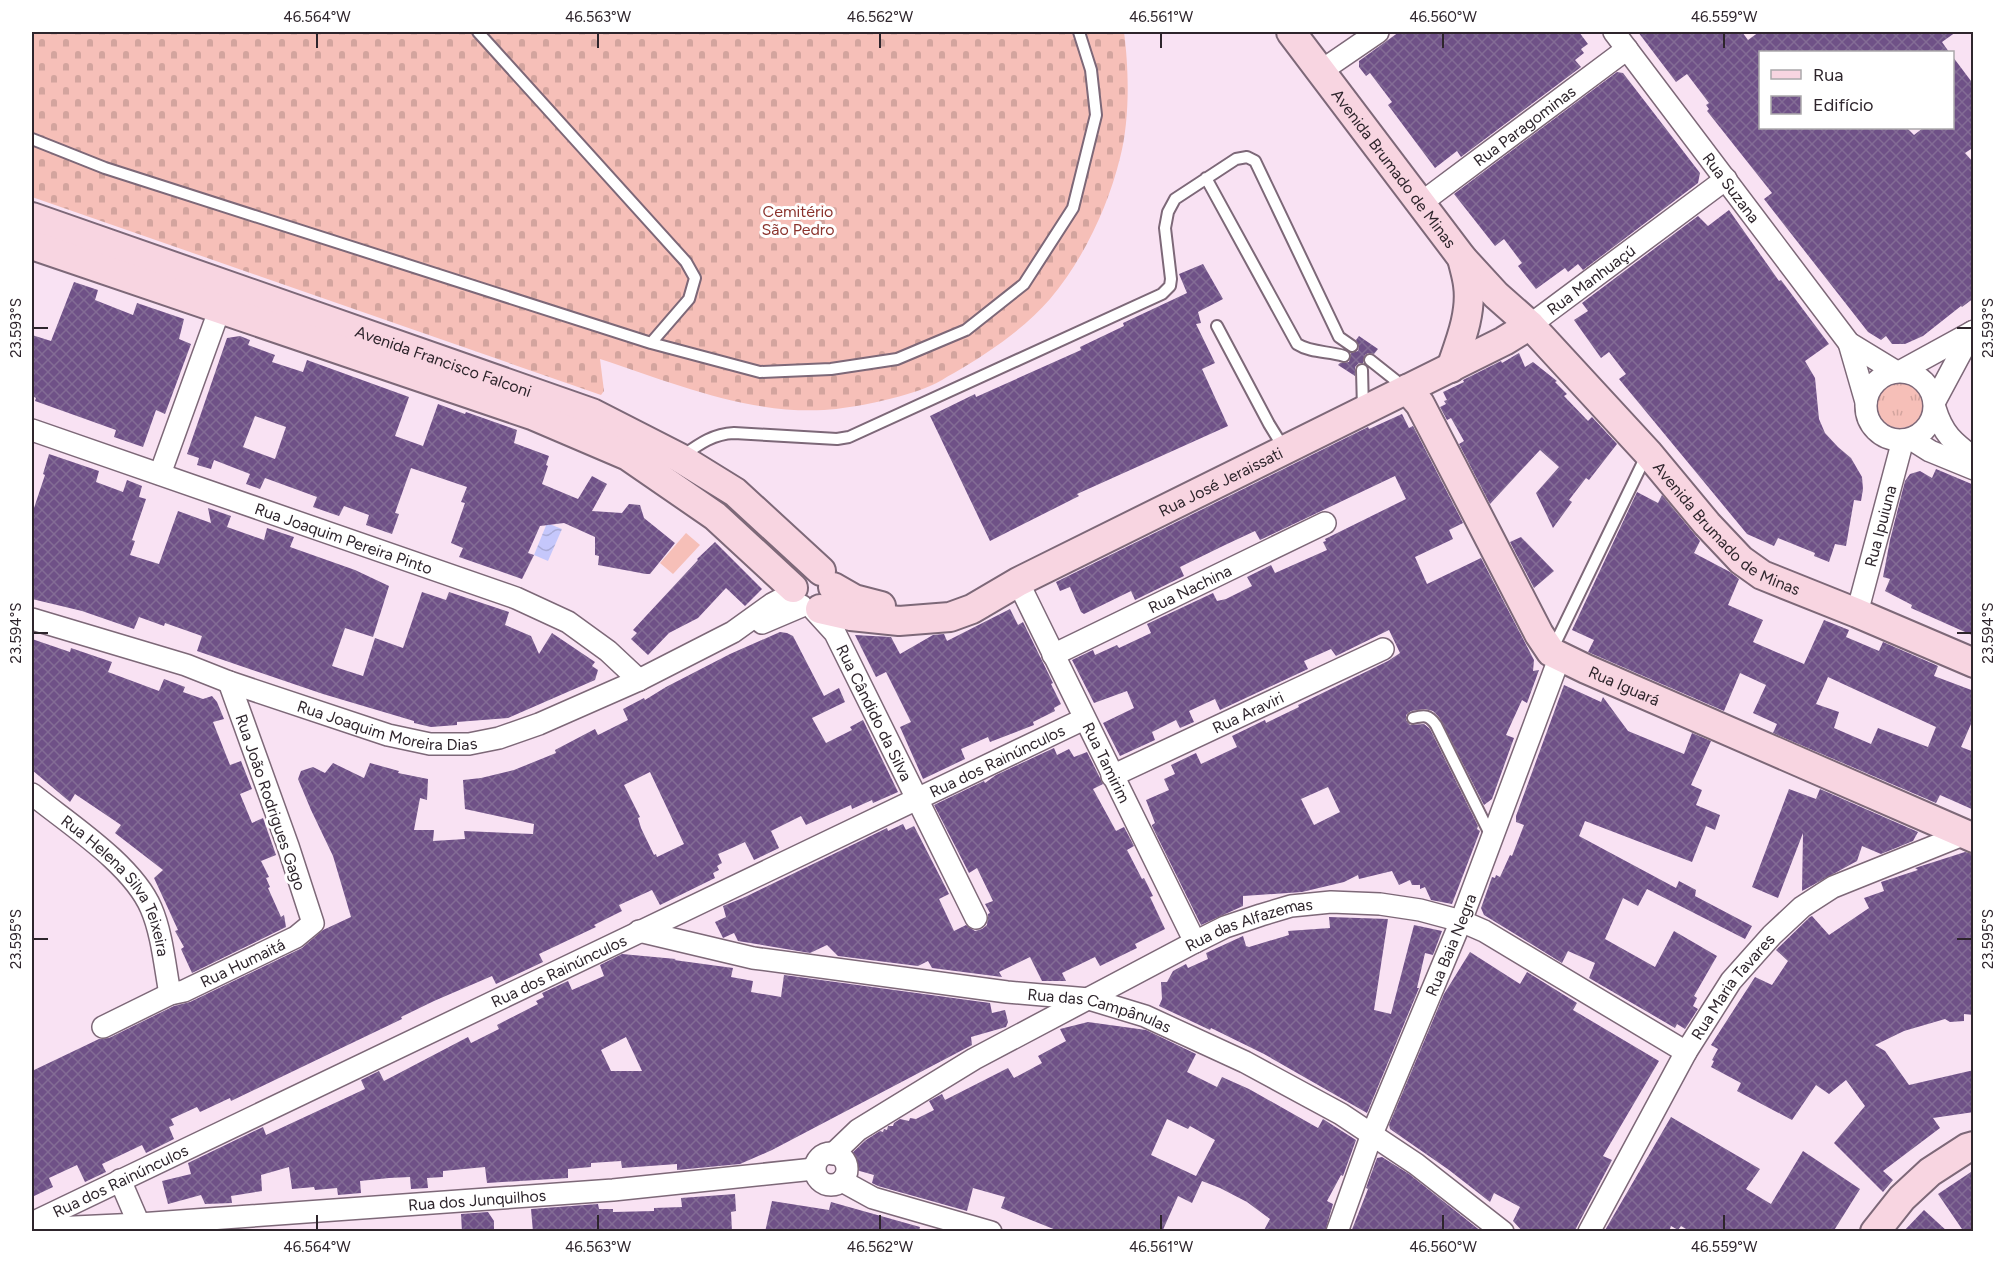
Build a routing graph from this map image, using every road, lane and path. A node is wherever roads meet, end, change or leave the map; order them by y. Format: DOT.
graph roads {
  1 [pos="478,32"];
  2 [pos="1079,32"];
  3 [pos="1291,32"];
  4 [pos="1310,32"];
  5 [pos="1614,32"];
  6 [pos="1369,34"];
  7 [pos="1627,49"];
  8 [pos="1328,67"];
  9 [pos="32,138"];
  10 [pos="1206,178"];
  11 [pos="1726,179"];
  12 [pos="1428,198"];
  13 [pos="32,217"];
  14 [pos="32,245"];
  15 [pos="1462,258"];
  16 [pos="224,298"];
  17 [pos="1530,325"];
  18 [pos="1217,326"];
  19 [pos="1973,332"];
  20 [pos="1340,337"];
  21 [pos="651,343"];
  22 [pos="1849,343"];
  23 [pos="1352,346"];
  24 [pos="1329,352"];
  25 [pos="1344,356"];
  26 [pos="1370,360"];
  27 [pos="1451,368"];
  28 [pos="1362,370"];
  29 [pos="1898,371"];
  30 [pos="1407,389"];
  31 [pos="1866,402"];
  32 [pos="1935,405"];
  33 [pos="1363,412"];
  34 [pos="32,430"];
  35 [pos="1907,440"];
  36 [pos="1286,450"];
  37 [pos="1648,453"];
  38 [pos="680,458"];
  39 [pos="1974,458"];
  40 [pos="1974,470"];
  41 [pos="160,474"];
  42 [pos="1325,523"];
  43 [pos="1018,582"];
  44 [pos="811,595"];
  45 [pos="991,597"];
  46 [pos="1857,613"];
  47 [pos="32,619"];
  48 [pos="1383,649"];
  49 [pos="1555,654"];
  50 [pos="1053,655"];
  51 [pos="1974,663"];
  52 [pos="639,680"];
  53 [pos="229,682"];
  54 [pos="1413,717"];
  55 [pos="1084,719"];
  56 [pos="1112,776"];
  57 [pos="32,794"];
  58 [pos="915,798"];
  59 [pos="1969,836"];
  60 [pos="1492,838"];
  61 [pos="976,918"];
  62 [pos="1461,921"];
  63 [pos="313,923"];
  64 [pos="639,931"];
  65 [pos="1194,942"];
  66 [pos="170,994"];
  67 [pos="1089,999"];
  68 [pos="103,1027"];
  69 [pos="1686,1052"];
  70 [pos="1372,1134"];
  71 [pos="1974,1146"];
  72 [pos="833,1154"];
  73 [pos="814,1169"];
  74 [pos="120,1180"];
  75 [pos="842,1181"];
  76 [pos="922,1222"];
  77 [pos="32,1223"];
  78 [pos="139,1224"];
  79 [pos="32,1229"];
  80 [pos="991,1232"];
  81 [pos="1337,1232"];
  82 [pos="1503,1232"];
  83 [pos="1588,1232"];
  84 [pos="1875,1232"];
  1 -- 21 [label="lane"];
  2 -- 21 [label="lane"];
  3 -- 8 [label="main road, Avenida Brumado de Minas"];
  4 -- 8 [label="main road, Avenida Brumado de Minas"];
  5 -- 7 [label="street, Rua Suzana"];
  6 -- 8 [label="street"];
  7 -- 11 [label="street, Rua Suzana"];
  7 -- 12 [label="street, Rua Paragominas"];
  8 -- 12 [label="main road, Avenida Brumado de Minas"];
  9 -- 21 [label="lane"];
  10 -- 20 [label="lane"];
  10 -- 24 [label="lane"];
  10 -- 38 [label="lane"];
  11 -- 17 [label="street, Rua Manhuaçú"];
  11 -- 22 [label="street, Rua Suzana"];
  12 -- 15 [label="main road, Avenida Brumado de Minas"];
  12 -- 17 [label="main road, Avenida Brumado de Minas"];
  13 -- 16 [label="main road, Avenida Francisco Falconi"];
  14 -- 16 [label="main road, Avenida Francisco Falconi"];
  15 -- 17 [label="main road, Avenida Brumado de Minas"];
  15 -- 27 [label="main road"];
  16 -- 38 [label="main road, Avenida Francisco Falconi"];
  16 -- 41 [label="street"];
  16 -- 44 [label="main road, Avenida Francisco Falconi"];
  17 -- 27 [label="main road, Rua Manhuaçú"];
  17 -- 37 [label="main road, Avenida Brumado de Minas"];
  18 -- 36 [label="lane"];
  19 -- 29 [label="street"];
  19 -- 32 [label="street"];
  20 -- 23 [label="lane"];
  20 -- 24 [label="lane"];
  22 -- 29 [label="street, Rua Suzana"];
  22 -- 31 [label="street, Rua Suzana"];
  24 -- 25 [label="lane"];
  26 -- 30 [label="lane"];
  27 -- 30 [label="main road, Rua José Jeraissati"];
  28 -- 33 [label="lane"];
  29 -- 31 [label="street"];
  29 -- 32 [label="street"];
  30 -- 33 [label="main road, Rua José Jeraissati"];
  30 -- 49 [label="main road"];
  31 -- 35 [label="street"];
  32 -- 35 [label="street"];
  32 -- 39 [label="street"];
  33 -- 36 [label="main road, Rua José Jeraissati"];
  34 -- 41 [label="street, Rua Joaquim Pereira Pinto"];
  35 -- 40 [label="street"];
  35 -- 46 [label="street, Rua Ipuiuna"];
  36 -- 43 [label="main road, Rua José Jeraissati"];
  37 -- 46 [label="main road, Avenida Brumado de Minas"];
  37 -- 49 [label="lane"];
  38 -- 44 [label="main road, Avenida Francisco Falconi"];
  41 -- 52 [label="street, Rua Joaquim Pereira Pinto"];
  42 -- 50 [label="street, Rua Nachina"];
  43 -- 45 [label="main road, Rua José Jeraissati"];
  43 -- 50 [label="street, Rua Tamirim"];
  44 -- 45 [label="main road, Avenida Francisco Falconi"];
  44 -- 52 [label="street, Rua Joaquim Moreira Dias"];
  44 -- 58 [label="street, Rua Cândido da Silva"];
  46 -- 51 [label="main road, Avenida Brumado de Minas"];
  47 -- 53 [label="street, Rua Joaquim Moreira Dias"];
  48 -- 56 [label="street, Rua Araviri"];
  49 -- 59 [label="main road, Rua Iguará"];
  49 -- 60 [label="street, Rua Baia Negra"];
  50 -- 55 [label="street, Rua Tamirim"];
  52 -- 53 [label="street, Rua Joaquim Moreira Dias"];
  53 -- 63 [label="street, Rua João Rodrigues Gago"];
  54 -- 60 [label="lane"];
  55 -- 56 [label="street, Rua Tamirim"];
  55 -- 58 [label="street, Rua dos Rainúnculos"];
  56 -- 65 [label="street, Rua Tamirim"];
  57 -- 66 [label="street, Rua Helena Silva Teixeira"];
  58 -- 61 [label="street, Rua Cândido da Silva"];
  58 -- 64 [label="street, Rua dos Rainúnculos"];
  59 -- 69 [label="street, Rua Maria Tavares"];
  60 -- 62 [label="street, Rua Baia Negra"];
  62 -- 65 [label="street, Rua das Alfazemas"];
  62 -- 69 [label="street, Rua das Alfazemas"];
  62 -- 70 [label="street, Rua Baia Negra"];
  63 -- 66 [label="street, Rua Humaitá"];
  64 -- 67 [label="street, Rua das Campânulas"];
  64 -- 74 [label="street, Rua dos Rainúnculos"];
  65 -- 67 [label="street, Rua das Alfazemas"];
  66 -- 68 [label="street, Rua Humaitá"];
  67 -- 70 [label="street, Rua das Campânulas"];
  67 -- 72 [label="street, Rua das Alfazemas"];
  69 -- 83 [label="street, Rua Maria Tavares"];
  70 -- 81 [label="street, Rua Baia Negra"];
  70 -- 82 [label="street, Rua das Campânulas"];
  71 -- 84 [label="main road"];
  72 -- 73 [label="street"];
  72 -- 75 [label="street"];
  73 -- 75 [label="street"];
  73 -- 78 [label="street, Rua dos Junquilhos"];
  74 -- 77 [label="street, Rua dos Rainúnculos"];
  74 -- 78 [label="street"];
  75 -- 76 [label="street"];
  76 -- 80 [label="street"];
  78 -- 79 [label="street, Rua dos Junquilhos"];
}
